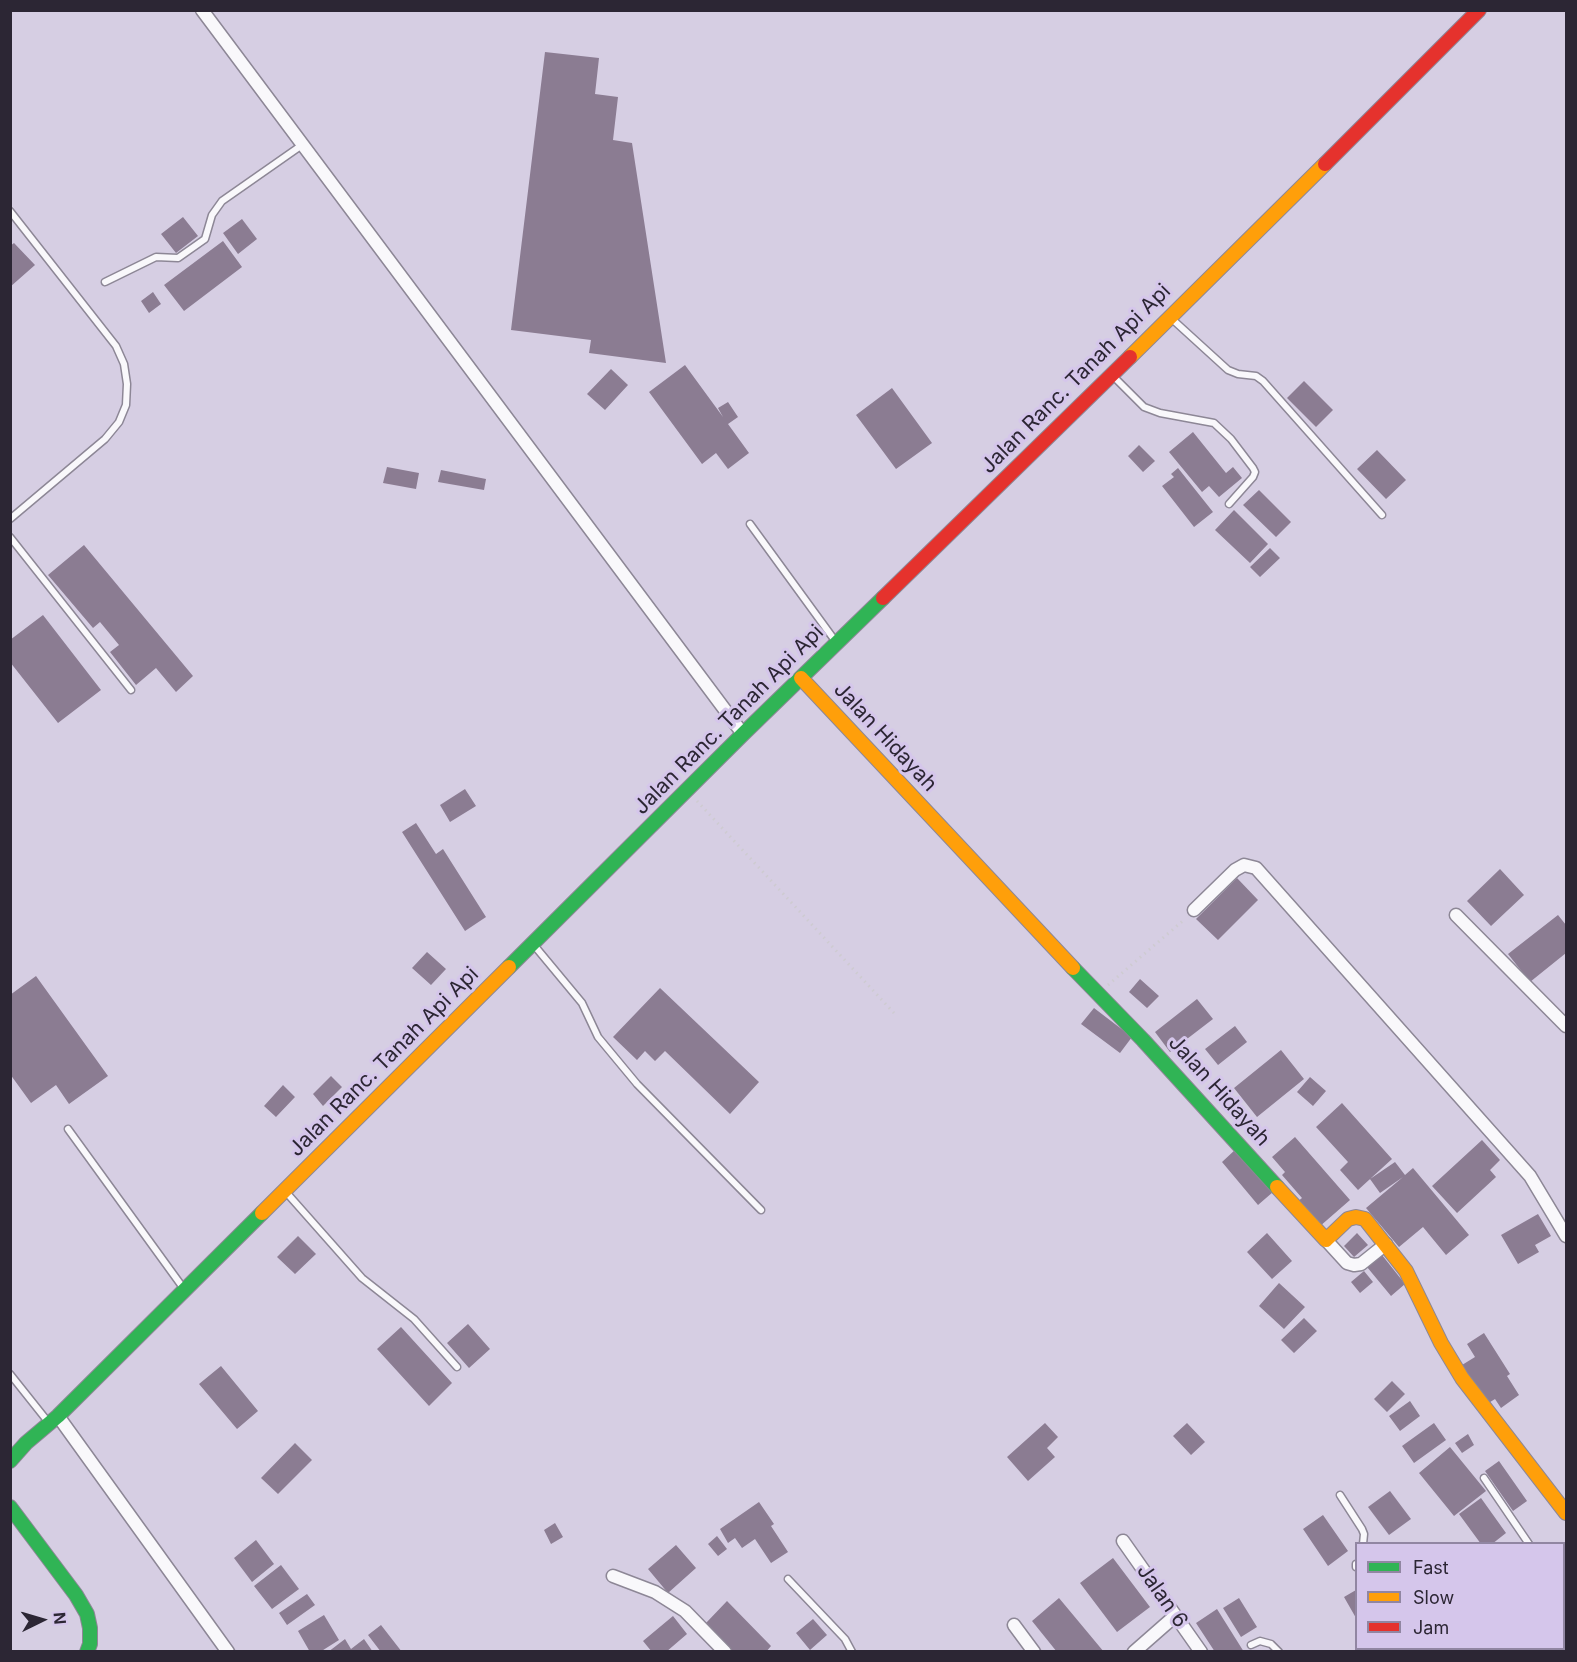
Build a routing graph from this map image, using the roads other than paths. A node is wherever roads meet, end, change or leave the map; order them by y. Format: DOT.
graph roads {
  1 [pos="202,10"];
  2 [pos="1474,12"];
  3 [pos="302,145"];
  4 [pos="10,211"];
  5 [pos="105,282"];
  6 [pos="1169,317"];
  7 [pos="1112,375"];
  8 [pos="1229,504"];
  9 [pos="1382,515"];
  10 [pos="10,519"];
  11 [pos="750,524"];
  12 [pos="10,537"];
  13 [pos="837,643"];
  14 [pos="801,678"];
  15 [pos="131,690"];
  16 [pos="743,734"];
  17 [pos="1194,910"];
  18 [pos="1456,915"];
  19 [pos="532,944"];
  20 [pos="1566,1026"];
  21 [pos="68,1129"];
  22 [pos="285,1190"];
  23 [pos="761,1210"];
  24 [pos="1566,1236"];
  25 [pos="1326,1240"];
  26 [pos="1386,1244"];
  27 [pos="185,1290"];
  28 [pos="457,1367"];
  29 [pos="10,1374"];
  30 [pos="53,1420"];
  31 [pos="10,1461"];
  32 [pos="1484,1478"];
  33 [pos="1340,1495"];
  34 [pos="10,1507"];
  35 [pos="1566,1513"];
  36 [pos="1123,1541"];
  37 [pos="1363,1542"];
  38 [pos="1528,1542"];
  39 [pos="613,1576"];
  40 [pos="788,1579"];
  41 [pos="1175,1616"];
  42 [pos="1014,1625"];
  43 [pos="1251,1645"];
  44 [pos="87,1652"];
  45 [pos="228,1652"];
  46 [pos="725,1652"];
  47 [pos="852,1652"];
  48 [pos="1034,1652"];
  49 [pos="1134,1652"];
  50 [pos="1201,1652"];
  51 [pos="1279,1652"];
  1 -- 3 [label="street"];
  2 -- 6 [label="main road, Jalan Ranc. Tanah Api Api"];
  3 -- 5 [label="lane"];
  3 -- 16 [label="street"];
  4 -- 10 [label="lane"];
  6 -- 7 [label="main road, Jalan Ranc. Tanah Api Api"];
  6 -- 9 [label="lane"];
  7 -- 8 [label="lane"];
  7 -- 13 [label="main road, Jalan Ranc. Tanah Api Api"];
  11 -- 13 [label="lane"];
  12 -- 15 [label="lane"];
  13 -- 14 [label="main road, Jalan Ranc. Tanah Api Api"];
  14 -- 16 [label="main road, Jalan Ranc. Tanah Api Api"];
  14 -- 25 [label="main road, Jalan Hidayah"];
  16 -- 19 [label="main road, Jalan Ranc. Tanah Api Api"];
  17 -- 24 [label="street"];
  18 -- 20 [label="street"];
  19 -- 22 [label="main road, Jalan Ranc. Tanah Api Api"];
  19 -- 23 [label="lane"];
  21 -- 27 [label="lane"];
  22 -- 27 [label="main road, Jalan Ranc. Tanah Api Api"];
  22 -- 28 [label="lane"];
  25 -- 26 [label="street"];
  25 -- 26 [label="main road"];
  26 -- 35 [label="main road"];
  27 -- 30 [label="main road, Jalan Ranc. Tanah Api Api"];
  29 -- 30 [label="lane"];
  30 -- 31 [label="main road, Jalan Ranc. Tanah Api Api"];
  30 -- 45 [label="street"];
  32 -- 38 [label="lane"];
  33 -- 37 [label="lane"];
  34 -- 44 [label="main road"];
  36 -- 41 [label="street, Jalan 6"];
  39 -- 46 [label="street"];
  40 -- 47 [label="lane"];
  41 -- 49 [label="street"];
  41 -- 50 [label="street, Jalan 6"];
  42 -- 48 [label="street"];
  43 -- 51 [label="lane"];
}
